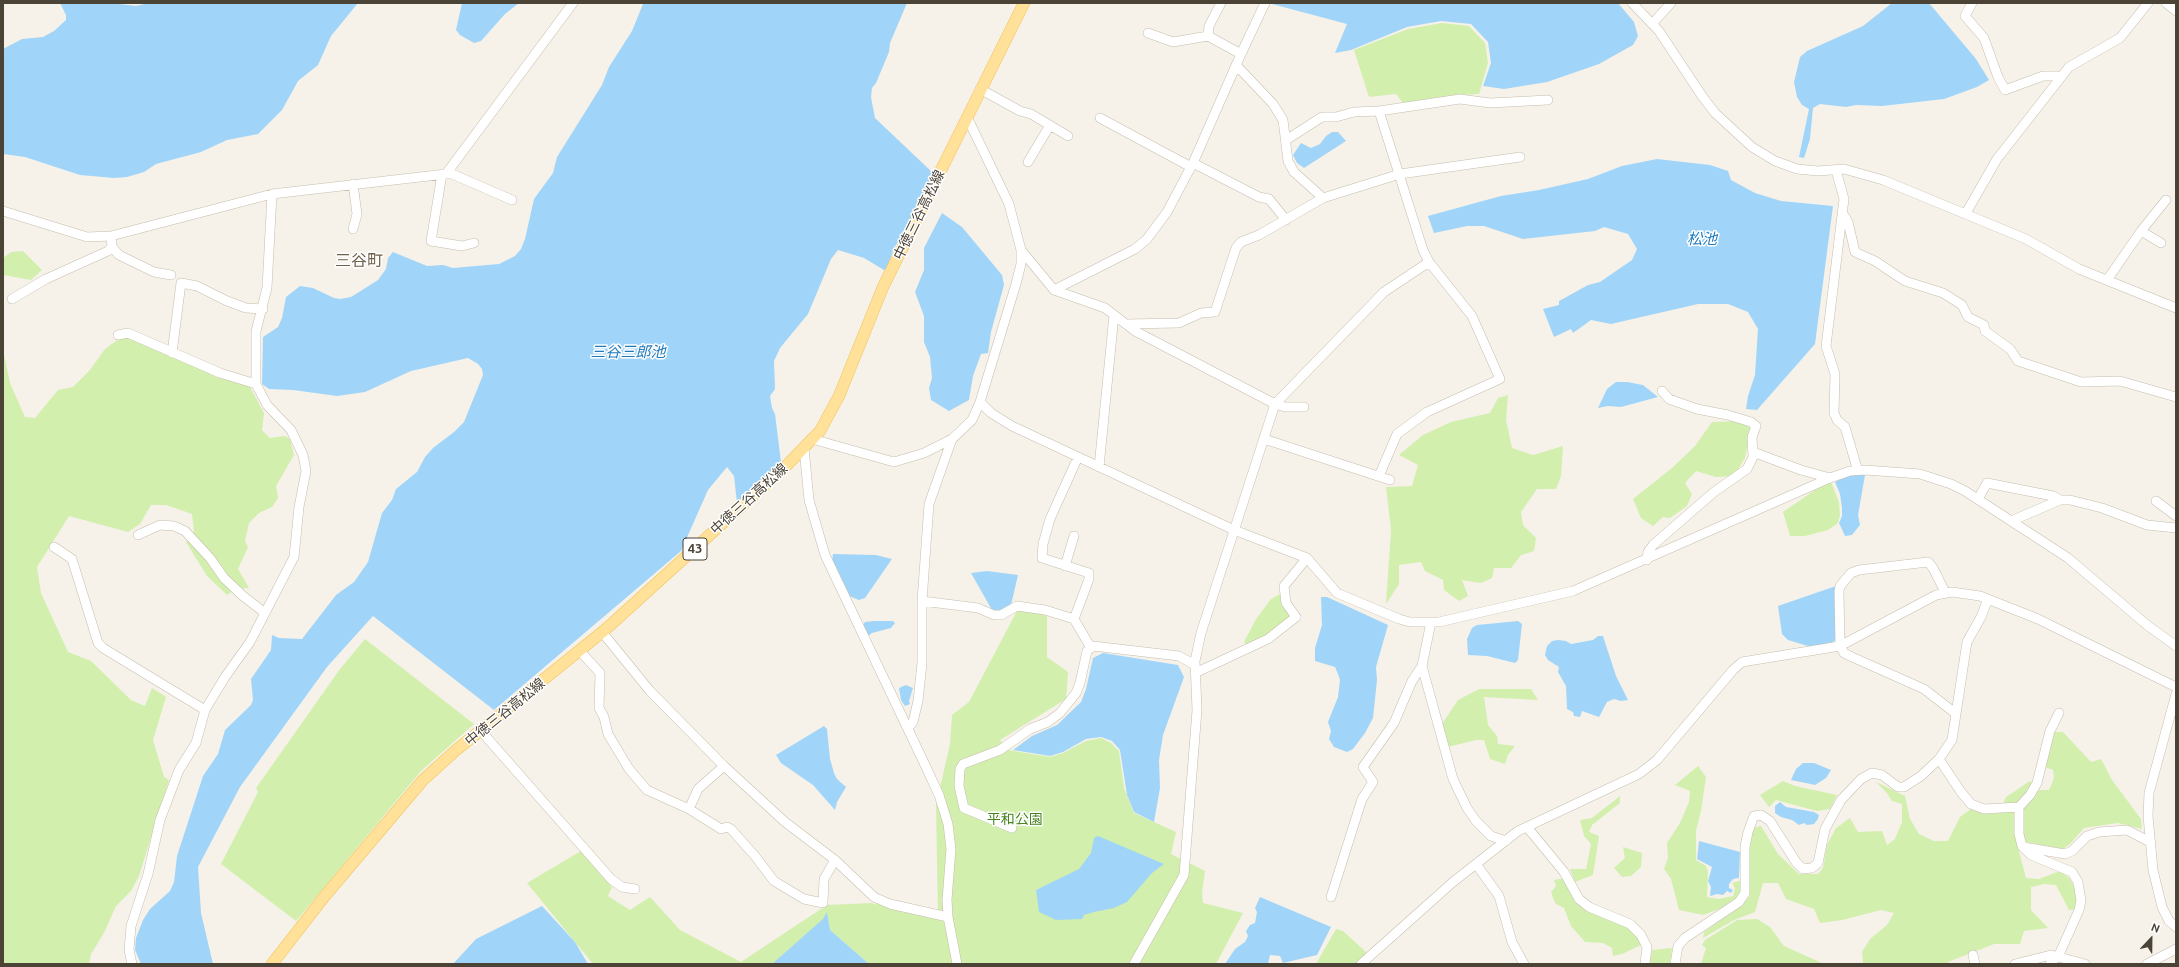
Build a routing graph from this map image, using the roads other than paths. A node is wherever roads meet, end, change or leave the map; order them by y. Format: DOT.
graph roads {
  1 [pos="573,3"];
  2 [pos="1024,3"];
  3 [pos="1221,3"];
  4 [pos="1265,3"];
  5 [pos="1632,3"];
  6 [pos="1671,3"];
  7 [pos="1972,3"];
  8 [pos="2148,3"];
  9 [pos="2166,3"];
  10 [pos="2176,10"];
  11 [pos="1652,24"];
  12 [pos="1148,33"];
  13 [pos="1208,36"];
  14 [pos="1240,54"];
  15 [pos="1236,65"];
  16 [pos="2062,76"];
  17 [pos="980,89"];
  18 [pos="1548,100"];
  19 [pos="1379,111"];
  20 [pos="967,117"];
  21 [pos="1100,118"];
  22 [pos="1050,125"];
  23 [pos="1068,136"];
  24 [pos="1286,140"];
  25 [pos="1520,157"];
  26 [pos="1028,162"];
  27 [pos="1192,165"];
  28 [pos="1836,170"];
  29 [pos="444,174"];
  30 [pos="1400,174"];
  31 [pos="353,184"];
  32 [pos="272,194"];
  33 [pos="1323,198"];
  34 [pos="512,200"];
  35 [pos="2166,200"];
  36 [pos="3,211"];
  37 [pos="1966,213"];
  38 [pos="1843,214"];
  39 [pos="1286,220"];
  40 [pos="353,229"];
  41 [pos="2141,230"];
  42 [pos="110,236"];
  43 [pos="474,243"];
  44 [pos="2161,243"];
  45 [pos="112,247"];
  46 [pos="1021,250"];
  47 [pos="1429,262"];
  48 [pos="171,275"];
  49 [pos="2107,280"];
  50 [pos="1054,290"];
  51 [pos="12,299"];
  52 [pos="2176,308"];
  53 [pos="263,309"];
  54 [pos="1114,315"];
  55 [pos="1126,324"];
  56 [pos="118,335"];
  57 [pos="172,353"];
  58 [pos="256,384"];
  59 [pos="1662,391"];
  60 [pos="2176,397"];
  61 [pos="980,402"];
  62 [pos="1275,404"];
  63 [pos="1304,407"];
  64 [pos="812,439"];
  65 [pos="952,439"];
  66 [pos="1264,439"];
  67 [pos="804,448"];
  68 [pos="1753,452"];
  69 [pos="1078,457"];
  70 [pos="1099,467"];
  71 [pos="1857,468"];
  72 [pos="1379,476"];
  73 [pos="1830,478"];
  74 [pos="1390,480"];
  75 [pos="1978,499"];
  76 [pos="2060,500"];
  77 [pos="2156,501"];
  78 [pos="2176,516"];
  79 [pos="2011,521"];
  80 [pos="2176,528"];
  81 [pos="1234,530"];
  82 [pos="138,535"];
  83 [pos="1074,536"];
  84 [pos="54,548"];
  85 [pos="1307,558"];
  86 [pos="1647,560"];
  87 [pos="1065,566"];
  88 [pos="1946,592"];
  89 [pos="1988,599"];
  90 [pos="922,601"];
  91 [pos="265,613"];
  92 [pos="1074,619"];
  93 [pos="1431,622"];
  94 [pos="602,632"];
  95 [pos="1840,646"];
  96 [pos="2176,646"];
  97 [pos="1090,648"];
  98 [pos="580,650"];
  99 [pos="1422,666"];
  100 [pos="1195,668"];
  101 [pos="2176,687"];
  102 [pos="2176,694"];
  103 [pos="205,710"];
  104 [pos="1954,713"];
  105 [pos="2059,713"];
  106 [pos="908,728"];
  107 [pos="481,731"];
  108 [pos="1939,759"];
  109 [pos="724,766"];
  110 [pos="2019,807"];
  111 [pos="689,809"];
  112 [pos="1526,827"];
  113 [pos="1012,828"];
  114 [pos="1506,841"];
  115 [pos="2150,842"];
  116 [pos="2022,846"];
  117 [pos="835,860"];
  118 [pos="1476,864"];
  119 [pos="635,889"];
  120 [pos="1331,897"];
  121 [pos="948,917"];
  122 [pos="2176,927"];
  123 [pos="2176,949"];
  124 [pos="2058,958"];
  125 [pos="132,964"];
  126 [pos="272,964"];
  127 [pos="958,964"];
  128 [pos="1134,964"];
  129 [pos="1361,964"];
  130 [pos="1524,964"];
  131 [pos="1645,964"];
  132 [pos="1675,964"];
  133 [pos="2015,964"];
  134 [pos="2050,964"];
  135 [pos="2085,964"];
  136 [pos="2147,964"];
  1 -- 29 [label="street"];
  2 -- 17 [label="main road, 中徳三谷高松線 / 43"];
  3 -- 13 [label="street"];
  4 -- 14 [label="street"];
  5 -- 11 [label="street"];
  6 -- 11 [label="street"];
  7 -- 16 [label="street"];
  8 -- 16 [label="street"];
  9 -- 10 [label="street"];
  11 -- 28 [label="street"];
  12 -- 13 [label="street"];
  13 -- 14 [label="street"];
  14 -- 15 [label="street"];
  15 -- 24 [label="street"];
  15 -- 27 [label="street"];
  16 -- 37 [label="street"];
  17 -- 20 [label="main road, 中徳三谷高松線 / 43"];
  17 -- 22 [label="street"];
  18 -- 19 [label="street"];
  19 -- 24 [label="street"];
  19 -- 30 [label="street"];
  20 -- 46 [label="street"];
  20 -- 64 [label="main road, 中徳三谷高松線 / 43"];
  21 -- 27 [label="street"];
  22 -- 23 [label="street"];
  22 -- 26 [label="street"];
  24 -- 33 [label="street"];
  25 -- 30 [label="street"];
  27 -- 39 [label="street"];
  27 -- 50 [label="street"];
  28 -- 37 [label="street"];
  28 -- 38 [label="street"];
  29 -- 31 [label="street"];
  29 -- 34 [label="street"];
  29 -- 43 [label="street"];
  30 -- 33 [label="street"];
  30 -- 47 [label="street"];
  31 -- 32 [label="street"];
  31 -- 40 [label="street"];
  32 -- 42 [label="street"];
  32 -- 53 [label="street"];
  33 -- 39 [label="street"];
  35 -- 41 [label="street"];
  36 -- 42 [label="street"];
  37 -- 49 [label="street"];
  38 -- 60 [label="street"];
  38 -- 71 [label="street"];
  39 -- 55 [label="street"];
  41 -- 44 [label="street"];
  41 -- 49 [label="street"];
  42 -- 45 [label="street"];
  45 -- 48 [label="street"];
  45 -- 51 [label="street"];
  46 -- 50 [label="street"];
  46 -- 61 [label="street"];
  47 -- 62 [label="street"];
  47 -- 72 [label="street"];
  49 -- 52 [label="street"];
  50 -- 54 [label="street"];
  53 -- 57 [label="street"];
  53 -- 58 [label="street"];
  54 -- 55 [label="street"];
  54 -- 70 [label="street"];
  55 -- 62 [label="street"];
  56 -- 57 [label="street"];
  57 -- 58 [label="street"];
  58 -- 91 [label="street"];
  59 -- 68 [label="street"];
  61 -- 65 [label="street"];
  61 -- 69 [label="street"];
  62 -- 63 [label="street"];
  62 -- 66 [label="street"];
  64 -- 65 [label="street"];
  64 -- 67 [label="main road, 中徳三谷高松線 / 43"];
  65 -- 90 [label="street"];
  66 -- 72 [label="street"];
  66 -- 81 [label="street"];
  67 -- 94 [label="main road, 中徳三谷高松線 / 43"];
  67 -- 106 [label="street"];
  68 -- 73 [label="street"];
  68 -- 86 [label="street"];
  69 -- 70 [label="street"];
  69 -- 87 [label="street"];
  70 -- 81 [label="street"];
  72 -- 74 [label="street"];
  73 -- 75 [label="street"];
  73 -- 86 [label="street"];
  75 -- 76 [label="street"];
  75 -- 79 [label="street"];
  76 -- 79 [label="street"];
  76 -- 80 [label="street"];
  77 -- 78 [label="street"];
  79 -- 96 [label="street"];
  81 -- 85 [label="street"];
  81 -- 100 [label="street"];
  82 -- 91 [label="street"];
  83 -- 87 [label="street"];
  84 -- 103 [label="street"];
  85 -- 93 [label="street"];
  85 -- 100 [label="street"];
  86 -- 93 [label="street"];
  87 -- 92 [label="street"];
  88 -- 89 [label="street"];
  88 -- 95 [label="street"];
  88 -- 95 [label="street"];
  89 -- 101 [label="street"];
  89 -- 104 [label="street"];
  90 -- 92 [label="street"];
  90 -- 106 [label="street"];
  91 -- 103 [label="street"];
  92 -- 97 [label="street"];
  93 -- 99 [label="street"];
  94 -- 98 [label="main road, 中徳三谷高松線 / 43"];
  94 -- 109 [label="street"];
  95 -- 104 [label="street"];
  95 -- 112 [label="street"];
  97 -- 100 [label="street"];
  97 -- 113 [label="street"];
  98 -- 107 [label="main road, 中徳三谷高松線 / 43"];
  98 -- 111 [label="street"];
  99 -- 114 [label="street"];
  99 -- 120 [label="street"];
  100 -- 128 [label="street"];
  102 -- 115 [label="street"];
  103 -- 125 [label="street"];
  104 -- 108 [label="street"];
  105 -- 110 [label="street"];
  106 -- 121 [label="street"];
  107 -- 119 [label="street"];
  107 -- 126 [label="main road, 中徳三谷高松線 / 43"];
  108 -- 110 [label="street"];
  108 -- 132 [label="street"];
  109 -- 111 [label="street"];
  109 -- 117 [label="street"];
  110 -- 116 [label="street"];
  111 -- 117 [label="street"];
  112 -- 114 [label="street"];
  112 -- 131 [label="street"];
  114 -- 118 [label="street"];
  115 -- 116 [label="street"];
  115 -- 122 [label="street"];
  116 -- 124 [label="street"];
  117 -- 121 [label="street"];
  118 -- 129 [label="street"];
  118 -- 130 [label="street"];
  121 -- 127 [label="street"];
  123 -- 136 [label="street"];
  124 -- 133 [label="street"];
  124 -- 134 [label="street"];
  124 -- 135 [label="street"];
}
